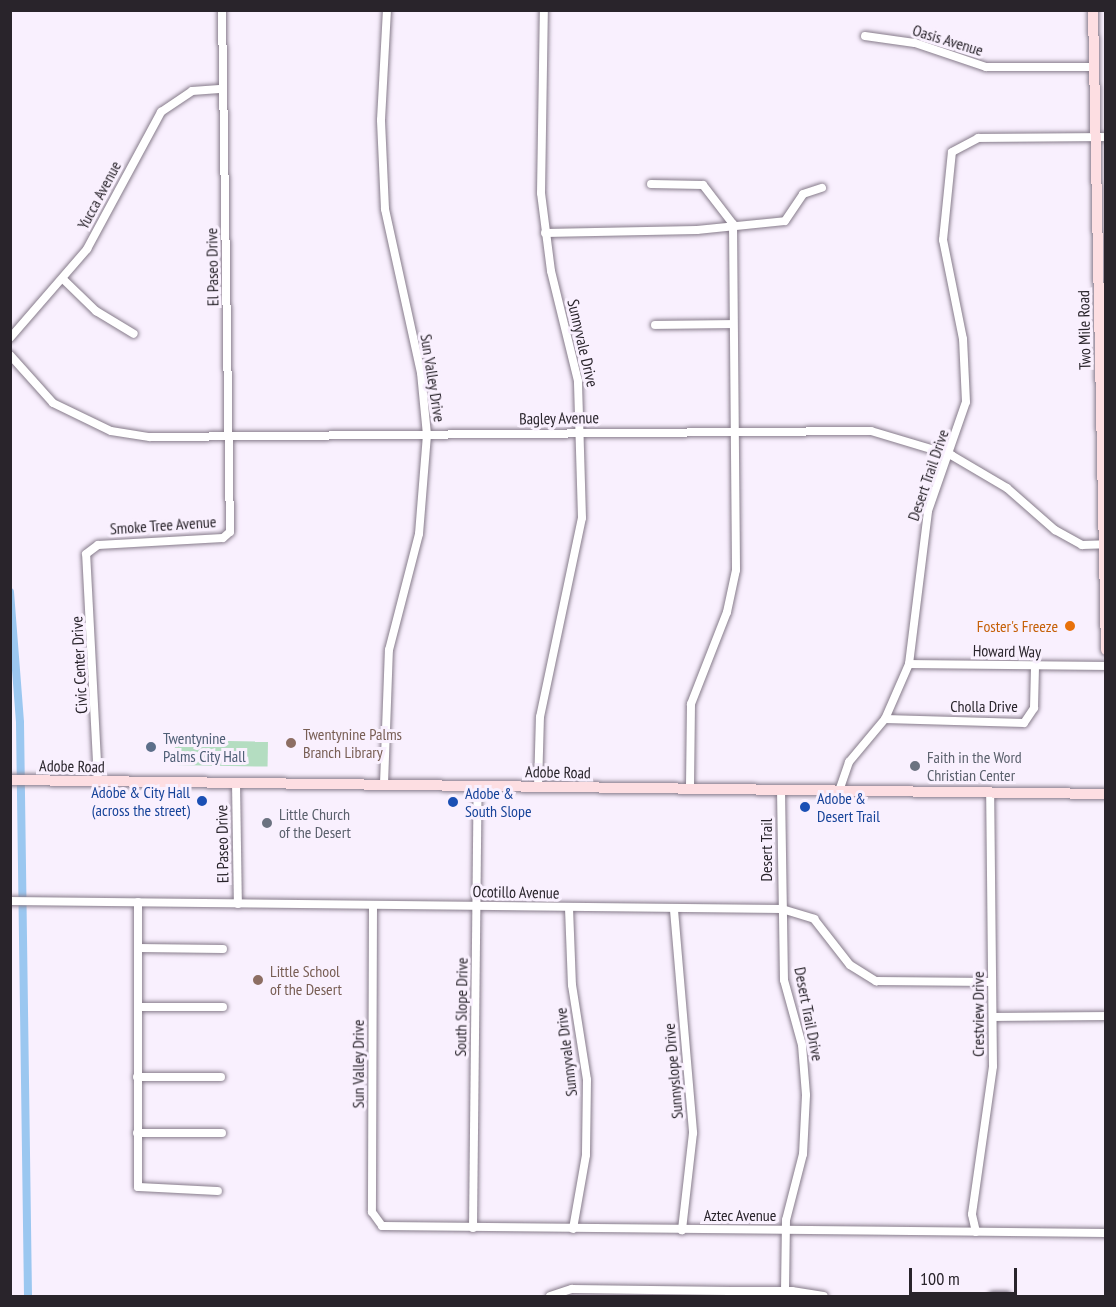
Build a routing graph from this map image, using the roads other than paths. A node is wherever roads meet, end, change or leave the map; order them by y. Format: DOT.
graph roads {
  1 [pos="222,10"];
  2 [pos="387,10"];
  3 [pos="544,10"];
  4 [pos="1093,10"];
  5 [pos="865,36"];
  6 [pos="1094,67"];
  7 [pos="223,89"];
  8 [pos="1100,137"];
  9 [pos="651,184"];
  10 [pos="822,188"];
  11 [pos="733,224"];
  12 [pos="545,234"];
  13 [pos="64,280"];
  14 [pos="733,324"];
  15 [pos="655,325"];
  16 [pos="134,334"];
  17 [pos="10,338"];
  18 [pos="10,355"];
  19 [pos="735,430"];
  20 [pos="582,434"];
  21 [pos="427,435"];
  22 [pos="230,440"];
  23 [pos="951,455"];
  24 [pos="231,524"];
  25 [pos="1104,544"];
  26 [pos="89,549"];
  27 [pos="1106,650"];
  28 [pos="909,664"];
  29 [pos="1035,666"];
  30 [pos="1106,666"];
  31 [pos="885,719"];
  32 [pos="10,780"];
  33 [pos="98,781"];
  34 [pos="236,783"];
  35 [pos="384,784"];
  36 [pos="478,786"];
  37 [pos="538,787"];
  38 [pos="690,789"];
  39 [pos="781,790"];
  40 [pos="839,791"];
  41 [pos="990,793"];
  42 [pos="1106,794"];
  43 [pos="10,901"];
  44 [pos="138,902"];
  45 [pos="238,904"];
  46 [pos="374,906"];
  47 [pos="477,907"];
  48 [pos="569,908"];
  49 [pos="782,909"];
  50 [pos="674,910"];
  51 [pos="138,948"];
  52 [pos="223,949"];
  53 [pos="992,982"];
  54 [pos="138,1007"];
  55 [pos="223,1007"];
  56 [pos="1106,1016"];
  57 [pos="993,1017"];
  58 [pos="137,1077"];
  59 [pos="221,1077"];
  60 [pos="137,1134"];
  61 [pos="222,1134"];
  62 [pos="218,1191"];
  63 [pos="376,1221"];
  64 [pos="473,1228"];
  65 [pos="573,1228"];
  66 [pos="682,1230"];
  67 [pos="785,1230"];
  68 [pos="976,1232"];
  69 [pos="1106,1233"];
  70 [pos="785,1291"];
  71 [pos="730,1294"];
  72 [pos="812,1294"];
  73 [pos="550,1296"];
  74 [pos="824,1296"];
  75 [pos="993,1296"];
  76 [pos="1007,1296"];
  1 -- 7 [label="street, El Paseo Drive"];
  2 -- 21 [label="street, Sun Valley Drive"];
  3 -- 12 [label="street, Sunnyvale Drive"];
  4 -- 6 [label="main road, Two Mile Road"];
  5 -- 6 [label="street, Oasis Avenue"];
  6 -- 8 [label="main road, Two Mile Road"];
  7 -- 13 [label="street, Yucca Avenue"];
  7 -- 22 [label="street, El Paseo Drive"];
  8 -- 23 [label="street, Desert Trail Drive"];
  8 -- 25 [label="main road, Two Mile Road"];
  9 -- 11 [label="street"];
  10 -- 11 [label="street"];
  11 -- 12 [label="street"];
  11 -- 14 [label="street"];
  12 -- 20 [label="street, Sunnyvale Drive"];
  13 -- 16 [label="street"];
  13 -- 17 [label="street, Yucca Avenue"];
  14 -- 15 [label="street"];
  14 -- 19 [label="street"];
  18 -- 22 [label="street, Bagley Avenue"];
  19 -- 20 [label="street, Bagley Avenue"];
  19 -- 23 [label="street, Bagley Avenue"];
  19 -- 38 [label="street"];
  20 -- 21 [label="street, Bagley Avenue"];
  20 -- 37 [label="street, Sunnyvale Drive"];
  21 -- 22 [label="street, Bagley Avenue"];
  21 -- 35 [label="street, Sun Valley Drive"];
  22 -- 24 [label="street, El Paseo Drive"];
  23 -- 25 [label="street, Bagley Avenue"];
  23 -- 28 [label="street, Desert Trail Drive"];
  24 -- 26 [label="street, Smoke Tree Avenue"];
  25 -- 27 [label="main road, Two Mile Road"];
  26 -- 33 [label="street, Civic Center Drive"];
  28 -- 29 [label="street, Howard Way"];
  28 -- 31 [label="street, Desert Trail Drive"];
  29 -- 30 [label="street, Howard Way"];
  29 -- 31 [label="street, Cholla Drive"];
  31 -- 40 [label="street, Desert Trail Drive"];
  32 -- 33 [label="main road, Adobe Road"];
  33 -- 34 [label="main road, Adobe Road"];
  34 -- 35 [label="main road, Adobe Road"];
  34 -- 45 [label="street, El Paseo Drive"];
  35 -- 36 [label="main road, Adobe Road"];
  36 -- 37 [label="main road, Adobe Road"];
  36 -- 47 [label="street, South Slope Drive"];
  37 -- 38 [label="main road, Adobe Road"];
  38 -- 39 [label="main road, Adobe Road"];
  39 -- 40 [label="main road, Adobe Road"];
  39 -- 49 [label="street, Desert Trail"];
  40 -- 41 [label="main road, Adobe Road"];
  41 -- 42 [label="main road, Adobe Road"];
  41 -- 53 [label="street, Crestview Drive"];
  43 -- 44 [label="street, Ocotillo Avenue"];
  44 -- 45 [label="street, Ocotillo Avenue"];
  44 -- 51 [label="street"];
  45 -- 46 [label="street, Ocotillo Avenue"];
  46 -- 47 [label="street, Ocotillo Avenue"];
  46 -- 63 [label="street, Sun Valley Drive"];
  47 -- 48 [label="street, Ocotillo Avenue"];
  47 -- 64 [label="street, South Slope Drive"];
  48 -- 50 [label="street, Ocotillo Avenue"];
  48 -- 65 [label="street, Sunnyvale Drive"];
  49 -- 50 [label="street, Ocotillo Avenue"];
  49 -- 53 [label="street, Ocotillo Avenue"];
  49 -- 67 [label="street, Desert Trail Drive"];
  50 -- 66 [label="street, Sunnyslope Drive"];
  51 -- 52 [label="street"];
  51 -- 54 [label="street"];
  53 -- 57 [label="street, Crestview Drive"];
  54 -- 55 [label="street"];
  54 -- 58 [label="street"];
  56 -- 57 [label="street"];
  57 -- 68 [label="street, Crestview Drive"];
  58 -- 59 [label="street"];
  58 -- 60 [label="street"];
  60 -- 61 [label="street"];
  60 -- 62 [label="street"];
  63 -- 64 [label="street, Aztec Avenue"];
  64 -- 65 [label="street, Aztec Avenue"];
  65 -- 66 [label="street, Aztec Avenue"];
  66 -- 67 [label="street, Aztec Avenue"];
  67 -- 68 [label="street, Aztec Avenue"];
  67 -- 70 [label="street, Desert Trail Drive"];
  68 -- 69 [label="street, Aztec Avenue"];
  70 -- 71 [label="street"];
  70 -- 72 [label="street"];
  71 -- 73 [label="street"];
  72 -- 74 [label="street"];
  75 -- 76 [label="street"];
}
